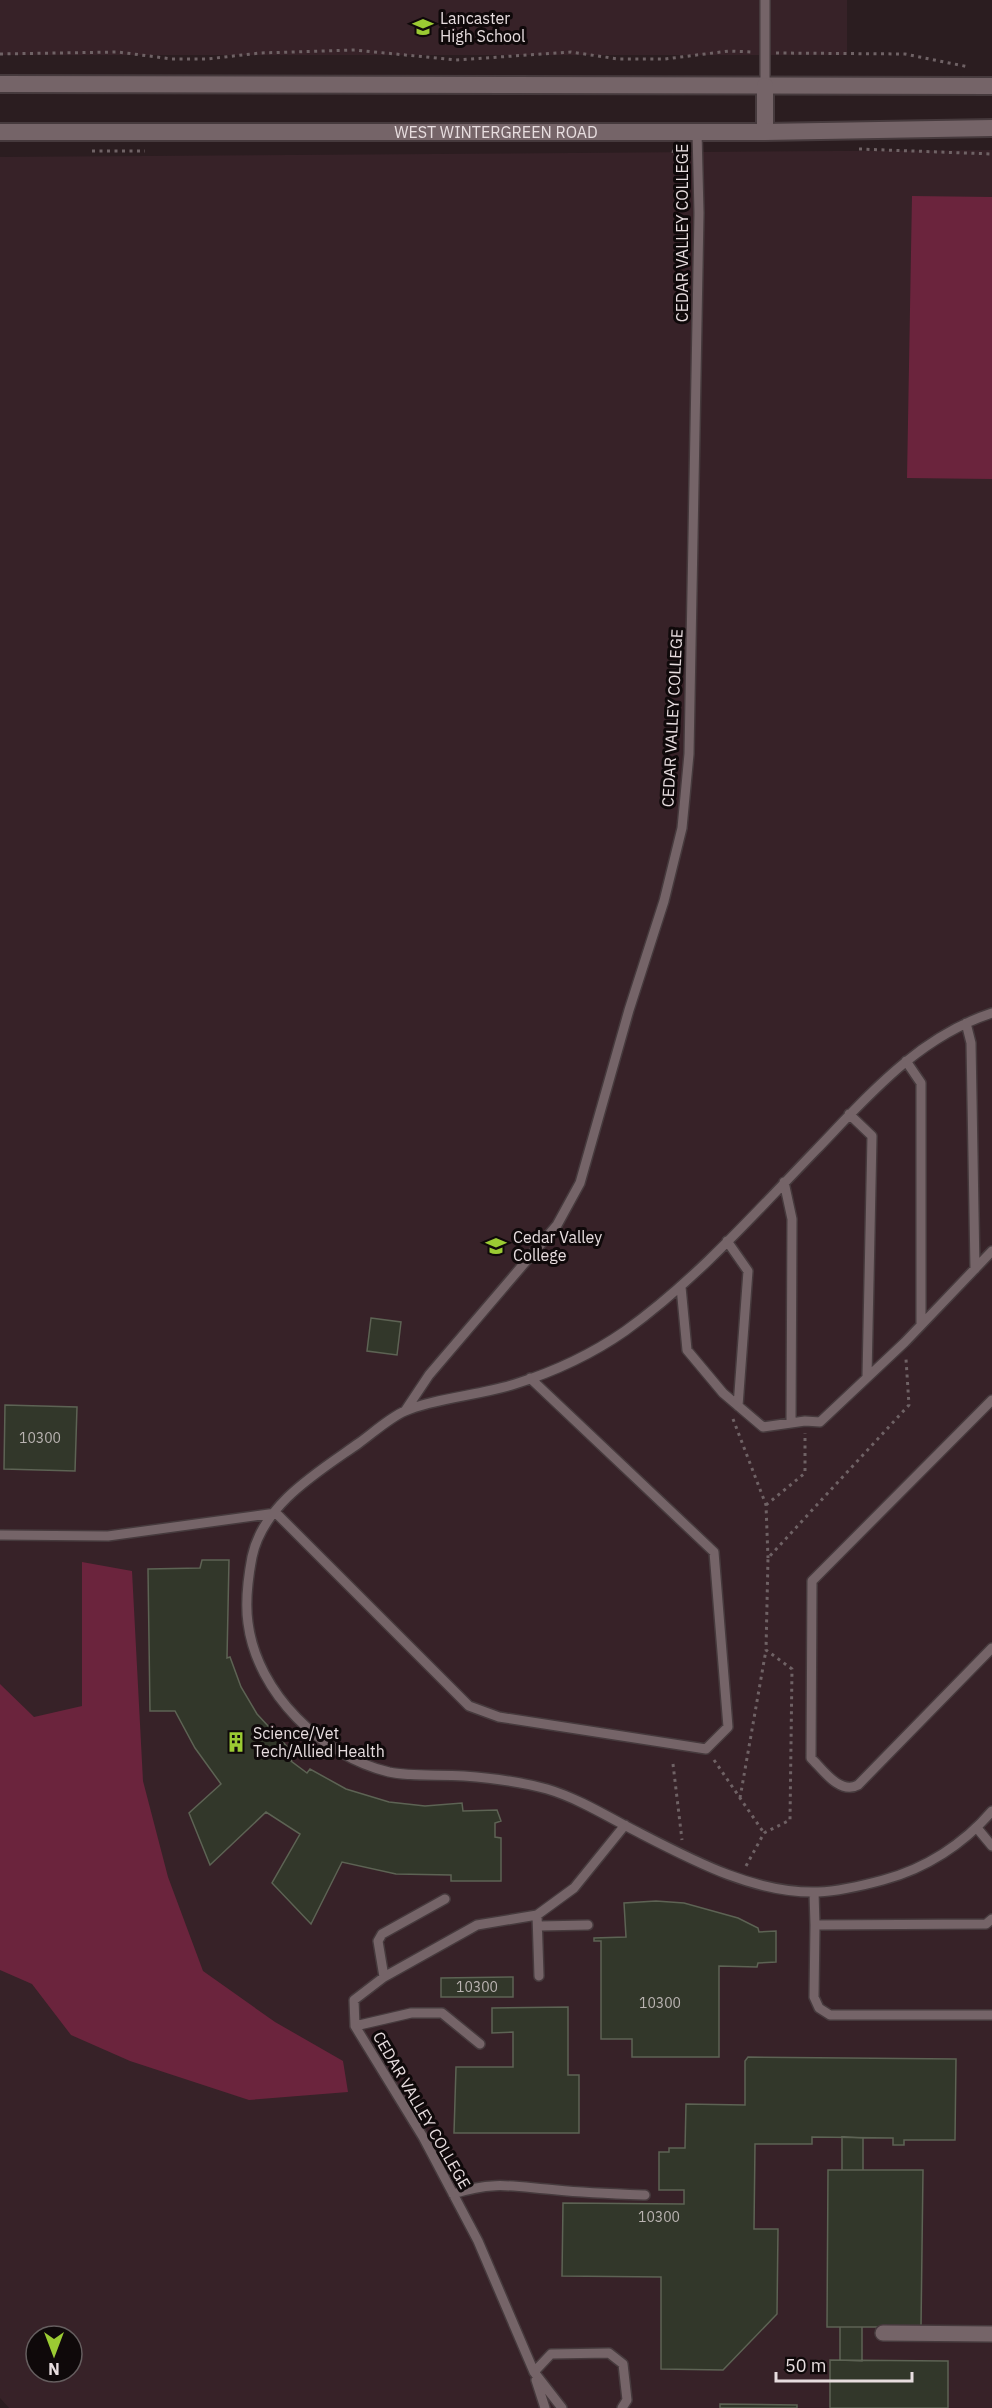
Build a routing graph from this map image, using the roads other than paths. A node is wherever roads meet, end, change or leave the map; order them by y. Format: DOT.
graph roads {
  1 [pos="765,0"];
  2 [pos="0,84"];
  3 [pos="765,86"];
  4 [pos="992,86"];
  5 [pos="992,128"];
  6 [pos="0,132"];
  7 [pos="697,132"];
  8 [pos="765,132"];
  9 [pos="992,1013"];
  10 [pos="966,1023"];
  11 [pos="906,1061"];
  12 [pos="849,1114"];
  13 [pos="784,1182"];
  14 [pos="727,1241"];
  15 [pos="992,1251"];
  16 [pos="975,1269"];
  17 [pos="681,1287"];
  18 [pos="921,1324"];
  19 [pos="867,1377"];
  20 [pos="530,1378"];
  21 [pos="992,1400"];
  22 [pos="738,1406"];
  23 [pos="405,1411"];
  24 [pos="791,1423"];
  25 [pos="276,1513"];
  26 [pos="0,1535"];
  27 [pos="992,1648"];
  28 [pos="992,1811"];
  29 [pos="625,1826"];
  30 [pos="977,1828"];
  31 [pos="992,1845"];
  32 [pos="814,1892"];
  33 [pos="445,1899"];
  34 [pos="537,1915"];
  35 [pos="992,1919"];
  36 [pos="588,1925"];
  37 [pos="814,1925"];
  38 [pos="539,1926"];
  39 [pos="384,1977"];
  40 [pos="539,1977"];
  41 [pos="992,2015"];
  42 [pos="355,2026"];
  43 [pos="480,2044"];
  44 [pos="453,2194"];
  45 [pos="645,2195"];
  46 [pos="883,2333"];
  47 [pos="992,2334"];
  48 [pos="534,2372"];
  49 [pos="545,2408"];
  50 [pos="561,2408"];
  51 [pos="622,2408"];
  1 -- 3 [label="lane"];
  2 -- 3 [label="main road"];
  3 -- 4 [label="main road"];
  3 -- 8 [label="main road"];
  5 -- 8 [label="main road, WEST WINTERGREEN ROAD"];
  6 -- 7 [label="main road, WEST WINTERGREEN ROAD"];
  7 -- 8 [label="main road, WEST WINTERGREEN ROAD"];
  7 -- 23 [label="lane, CEDAR VALLEY COLLEGE"];
  9 -- 10 [label="lane, CEDAR VALLEY COLLEGE"];
  10 -- 11 [label="lane, CEDAR VALLEY COLLEGE"];
  10 -- 16 [label="lane"];
  11 -- 12 [label="lane, CEDAR VALLEY COLLEGE"];
  11 -- 18 [label="lane"];
  12 -- 13 [label="lane, CEDAR VALLEY COLLEGE"];
  12 -- 19 [label="lane"];
  13 -- 14 [label="lane, CEDAR VALLEY COLLEGE"];
  13 -- 24 [label="lane"];
  14 -- 17 [label="lane, CEDAR VALLEY COLLEGE"];
  14 -- 22 [label="lane"];
  15 -- 16 [label="lane"];
  16 -- 18 [label="lane"];
  17 -- 20 [label="lane, CEDAR VALLEY COLLEGE"];
  17 -- 22 [label="lane"];
  18 -- 19 [label="lane"];
  19 -- 24 [label="lane"];
  20 -- 23 [label="lane, CEDAR VALLEY COLLEGE"];
  20 -- 25 [label="lane"];
  21 -- 27 [label="lane"];
  22 -- 24 [label="lane"];
  23 -- 25 [label="lane, CEDAR VALLEY COLLEGE"];
  25 -- 26 [label="lane"];
  25 -- 29 [label="lane, CEDAR VALLEY COLLEGE"];
  28 -- 30 [label="lane, CEDAR VALLEY COLLEGE"];
  29 -- 32 [label="lane, CEDAR VALLEY COLLEGE"];
  29 -- 34 [label="lane, CEDAR VALLEY COLLEGE"];
  30 -- 31 [label="lane"];
  30 -- 32 [label="lane, CEDAR VALLEY COLLEGE"];
  32 -- 37 [label="lane"];
  33 -- 39 [label="lane"];
  34 -- 38 [label="lane"];
  34 -- 39 [label="lane, CEDAR VALLEY COLLEGE"];
  35 -- 37 [label="lane"];
  36 -- 38 [label="lane"];
  37 -- 41 [label="lane"];
  38 -- 40 [label="lane"];
  39 -- 42 [label="lane, CEDAR VALLEY COLLEGE"];
  42 -- 43 [label="lane"];
  42 -- 44 [label="lane, CEDAR VALLEY COLLEGE"];
  44 -- 45 [label="lane"];
  44 -- 48 [label="lane, CEDAR VALLEY COLLEGE"];
  46 -- 47 [label="street"];
  48 -- 49 [label="lane"];
  48 -- 50 [label="lane, CEDAR VALLEY COLLEGE"];
  48 -- 51 [label="lane"];
}
